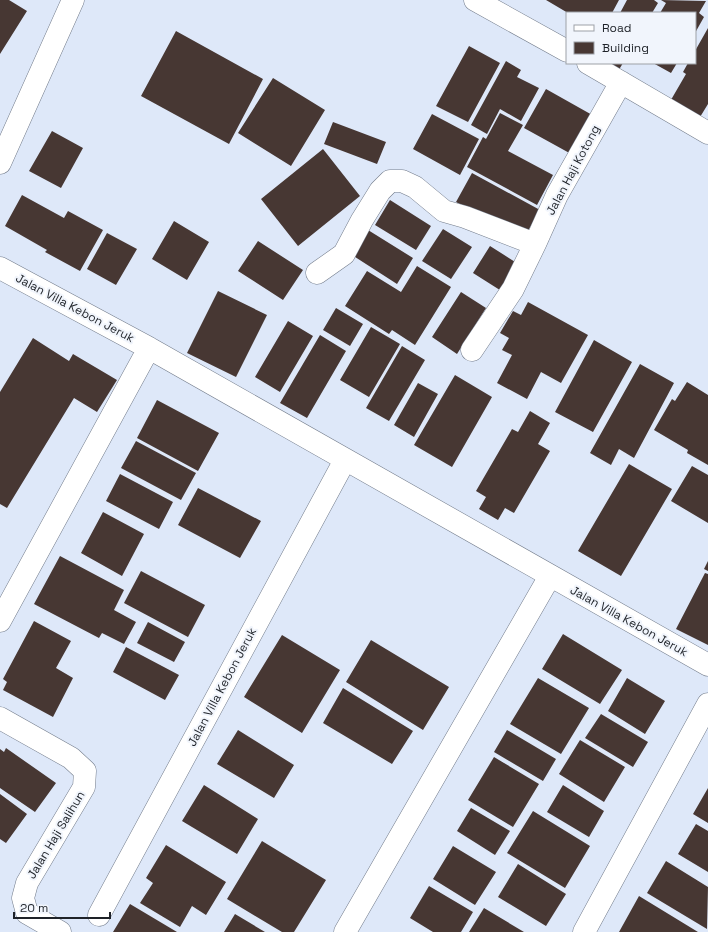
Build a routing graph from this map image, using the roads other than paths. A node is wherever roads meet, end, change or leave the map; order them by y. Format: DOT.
graph roads {
  1 [pos="73,0"];
  2 [pos="474,0"];
  3 [pos="566,50"];
  4 [pos="590,64"];
  5 [pos="621,82"];
  6 [pos="708,133"];
  7 [pos="0,164"];
  8 [pos="535,244"];
  9 [pos="0,268"];
  10 [pos="317,273"];
  11 [pos="149,348"];
  12 [pos="472,350"];
  13 [pos="345,460"];
  14 [pos="550,576"];
  15 [pos="0,621"];
  16 [pos="708,665"];
  17 [pos="708,704"];
  18 [pos="0,718"];
  19 [pos="98,915"];
  20 [pos="60,932"];
  21 [pos="345,932"];
  22 [pos="584,932"];
  1 -- 7 [label="street"];
  2 -- 3 [label="street"];
  4 -- 5 [label="street"];
  5 -- 6 [label="street"];
  5 -- 8 [label="street, Jalan Haji Kotong"];
  8 -- 10 [label="street"];
  8 -- 12 [label="street, Jalan Haji Kotong"];
  9 -- 11 [label="street, Jalan Villa Kebon Jeruk"];
  11 -- 13 [label="street, Jalan Villa Kebon Jeruk"];
  11 -- 15 [label="street"];
  13 -- 14 [label="street, Jalan Villa Kebon Jeruk"];
  13 -- 19 [label="street, Jalan Villa Kebon Jeruk"];
  14 -- 16 [label="street, Jalan Villa Kebon Jeruk"];
  14 -- 21 [label="street"];
  17 -- 22 [label="street"];
  18 -- 20 [label="street, Jalan Haji Salihun"];
}
